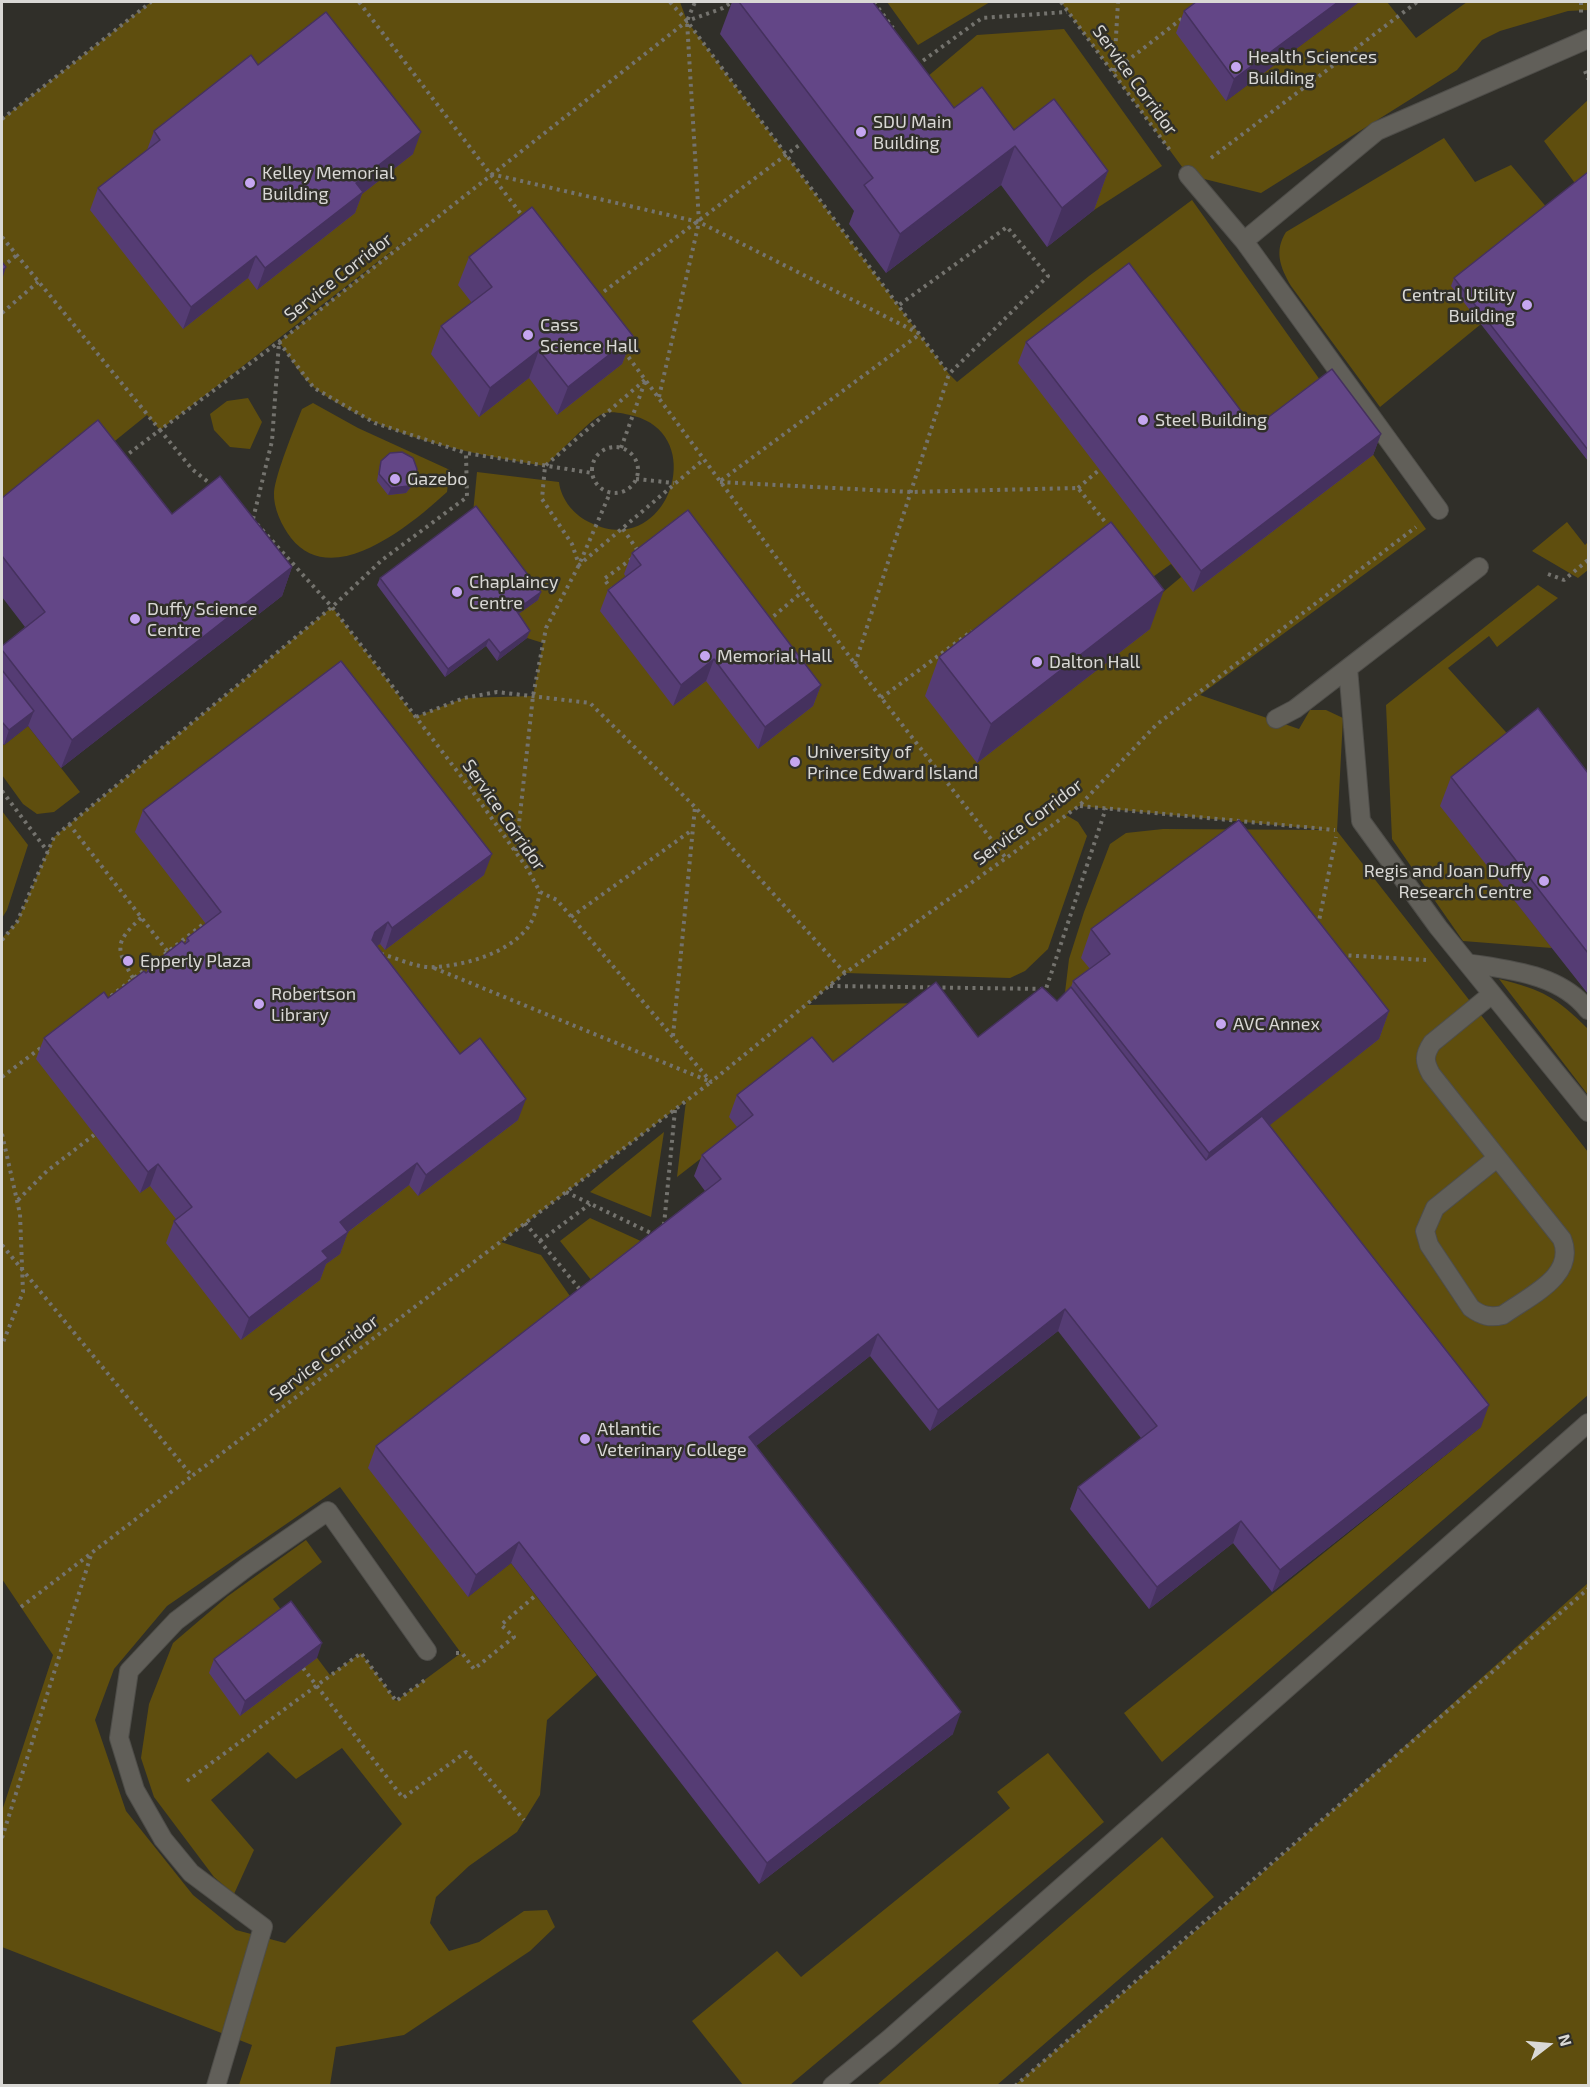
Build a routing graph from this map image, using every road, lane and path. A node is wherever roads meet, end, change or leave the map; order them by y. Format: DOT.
graph roads {
  1 [pos="151,2"];
  2 [pos="359,2"];
  3 [pos="669,2"];
  4 [pos="695,2"];
  5 [pos="732,2"];
  6 [pos="874,2"];
  7 [pos="1061,2"];
  8 [pos="1118,2"];
  9 [pos="1417,2"];
  10 [pos="1068,12"];
  11 [pos="1186,15"];
  12 [pos="687,21"];
  13 [pos="899,37"];
  14 [pos="1588,39"];
  15 [pos="912,55"];
  16 [pos="918,64"];
  17 [pos="909,71"];
  18 [pos="1114,71"];
  19 [pos="2,119"];
  20 [pos="802,143"];
  21 [pos="786,156"];
  22 [pos="490,174"];
  23 [pos="1188,175"];
  24 [pos="525,220"];
  25 [pos="699,222"];
  26 [pos="2,237"];
  27 [pos="1244,241"];
  28 [pos="17,255"];
  29 [pos="2,267"];
  30 [pos="38,282"];
  31 [pos="597,297"];
  32 [pos="899,305"];
  33 [pos="2,313"];
  34 [pos="920,334"];
  35 [pos="279,342"];
  36 [pos="617,342"];
  37 [pos="949,374"];
  38 [pos="646,380"];
  39 [pos="659,398"];
  40 [pos="160,430"];
  41 [pos="621,448"];
  42 [pos="466,453"];
  43 [pos="703,460"];
  44 [pos="115,465"];
  45 [pos="545,466"];
  46 [pos="1099,470"];
  47 [pos="592,473"];
  48 [pos="636,479"];
  49 [pos="719,482"];
  50 [pos="674,483"];
  51 [pos="1078,488"];
  52 [pos="218,490"];
  53 [pos="910,492"];
  54 [pos="610,493"];
  55 [pos="1438,510"];
  56 [pos="244,512"];
  57 [pos="253,519"];
  58 [pos="623,529"];
  59 [pos="1110,529"];
  60 [pos="1101,536"];
  61 [pos="1117,537"];
  62 [pos="1588,560"];
  63 [pos="579,565"];
  64 [pos="1479,567"];
  65 [pos="1548,574"];
  66 [pos="802,592"];
  67 [pos="618,599"];
  68 [pos="332,607"];
  69 [pos="764,625"];
  70 [pos="976,628"];
  71 [pos="855,664"];
  72 [pos="1348,668"];
  73 [pos="533,696"];
  74 [pos="881,698"];
  75 [pos="416,717"];
  76 [pos="1276,719"];
  77 [pos="2,791"];
  78 [pos="1079,806"];
  79 [pos="695,807"];
  80 [pos="1106,808"];
  81 [pos="69,824"];
  82 [pos="693,830"];
  83 [pos="48,852"];
  84 [pos="516,852"];
  85 [pos="1005,857"];
  86 [pos="540,892"];
  87 [pos="571,917"];
  88 [pos="141,918"];
  89 [pos="206,922"];
  90 [pos="1317,931"];
  91 [pos="2,940"];
  92 [pos="168,952"];
  93 [pos="377,953"];
  94 [pos="1336,954"];
  95 [pos="1467,963"];
  96 [pos="434,968"];
  97 [pos="845,973"];
  98 [pos="133,978"];
  99 [pos="830,986"];
  100 [pos="1492,994"];
  101 [pos="104,1001"];
  102 [pos="1588,1010"];
  103 [pos="673,1036"];
  104 [pos="48,1042"];
  105 [pos="2,1077"];
  106 [pos="711,1082"];
  107 [pos="675,1109"];
  108 [pos="1588,1112"];
  109 [pos="2,1134"];
  110 [pos="94,1135"];
  111 [pos="1497,1158"];
  112 [pos="566,1192"];
  113 [pos="17,1201"];
  114 [pos="590,1204"];
  115 [pos="525,1223"];
  116 [pos="664,1227"];
  117 [pos="663,1239"];
  118 [pos="540,1241"];
  119 [pos="2,1245"];
  120 [pos="22,1270"];
  121 [pos="587,1298"];
  122 [pos="2,1345"];
  123 [pos="1588,1423"];
  124 [pos="192,1476"];
  125 [pos="92,1552"];
  126 [pos="1588,1589"];
  127 [pos="536,1596"];
  128 [pos="21,1607"];
  129 [pos="427,1651"];
  130 [pos="462,1653"];
  131 [pos="452,1660"];
  132 [pos="303,1668"];
  133 [pos="434,1674"];
  134 [pos="318,1685"];
  135 [pos="187,1781"];
  136 [pos="524,1820"];
  137 [pos="2,1838"];
  138 [pos="216,2085"];
  139 [pos="832,2085"];
  140 [pos="1014,2085"];
  1 -- 19 [label="path"];
  2 -- 22 [label="path"];
  3 -- 12 [label="path"];
  4 -- 12 [label="path"];
  5 -- 12 [label="path, Service Corridor"];
  6 -- 13 [label="path"];
  7 -- 10 [label="path, Service Corridor"];
  8 -- 18 [label="path"];
  9 -- 23 [label="path"];
  10 -- 16 [label="path"];
  10 -- 18 [label="path, Service Corridor"];
  11 -- 18 [label="path"];
  12 -- 21 [label="path"];
  12 -- 22 [label="path, Service Corridor"];
  12 -- 25 [label="path"];
  14 -- 27 [label="street"];
  15 -- 16 [label="path"];
  16 -- 17 [label="path"];
  18 -- 23 [label="path, Service Corridor"];
  20 -- 21 [label="path"];
  21 -- 25 [label="path"];
  21 -- 32 [label="path"];
  22 -- 24 [label="path"];
  22 -- 25 [label="path"];
  22 -- 35 [label="path, Service Corridor"];
  23 -- 27 [label="street"];
  25 -- 31 [label="path"];
  25 -- 34 [label="path"];
  25 -- 39 [label="path"];
  26 -- 28 [label="path"];
  27 -- 55 [label="street"];
  28 -- 29 [label="path"];
  28 -- 30 [label="path"];
  30 -- 33 [label="path"];
  30 -- 40 [label="path"];
  32 -- 34 [label="path"];
  32 -- 37 [label="path"];
  34 -- 37 [label="path"];
  34 -- 49 [label="path"];
  35 -- 40 [label="path, Service Corridor"];
  35 -- 42 [label="path"];
  35 -- 57 [label="path"];
  36 -- 38 [label="path"];
  37 -- 53 [label="path"];
  38 -- 39 [label="path"];
  38 -- 41 [label="path"];
  38 -- 45 [label="path"];
  39 -- 43 [label="path"];
  40 -- 44 [label="path, Service Corridor"];
  40 -- 52 [label="path"];
  41 -- 47 [label="path"];
  41 -- 48 [label="path"];
  42 -- 45 [label="path"];
  42 -- 68 [label="path"];
  43 -- 49 [label="path"];
  43 -- 50 [label="path"];
  45 -- 47 [label="path"];
  45 -- 63 [label="path"];
  46 -- 51 [label="path"];
  47 -- 54 [label="path"];
  48 -- 50 [label="path"];
  48 -- 54 [label="path"];
  49 -- 53 [label="path"];
  49 -- 66 [label="path"];
  50 -- 58 [label="path"];
  51 -- 53 [label="path"];
  51 -- 59 [label="path"];
  53 -- 71 [label="path"];
  54 -- 63 [label="path"];
  55 -- 78 [label="path, Service Corridor"];
  56 -- 57 [label="path, Service Corridor"];
  57 -- 68 [label="path, Service Corridor"];
  58 -- 63 [label="path"];
  58 -- 67 [label="path"];
  59 -- 60 [label="path"];
  59 -- 61 [label="path"];
  62 -- 65 [label="path"];
  63 -- 73 [label="path"];
  64 -- 72 [label="street"];
  66 -- 69 [label="path"];
  66 -- 71 [label="path"];
  68 -- 75 [label="path, Service Corridor"];
  68 -- 81 [label="path"];
  70 -- 74 [label="path"];
  71 -- 74 [label="path"];
  72 -- 76 [label="street"];
  72 -- 95 [label="street"];
  73 -- 75 [label="path"];
  73 -- 79 [label="path"];
  73 -- 84 [label="path"];
  74 -- 85 [label="path"];
  75 -- 84 [label="path, Service Corridor"];
  77 -- 83 [label="path"];
  78 -- 80 [label="path"];
  78 -- 85 [label="path, Service Corridor"];
  79 -- 82 [label="path"];
  79 -- 97 [label="path"];
  80 -- 90 [label="path"];
  80 -- 99 [label="path"];
  81 -- 83 [label="path"];
  81 -- 88 [label="path"];
  82 -- 87 [label="path"];
  82 -- 103 [label="path"];
  83 -- 91 [label="path"];
  84 -- 86 [label="path, Service Corridor"];
  85 -- 97 [label="path, Service Corridor"];
  86 -- 87 [label="path, Service Corridor"];
  86 -- 96 [label="path"];
  87 -- 103 [label="path, Service Corridor"];
  88 -- 92 [label="path"];
  88 -- 98 [label="path"];
  89 -- 92 [label="path"];
  92 -- 98 [label="path"];
  93 -- 96 [label="path"];
  94 -- 95 [label="path"];
  95 -- 100 [label="street"];
  95 -- 102 [label="street"];
  96 -- 106 [label="path"];
  97 -- 99 [label="path, Service Corridor"];
  98 -- 101 [label="path"];
  99 -- 106 [label="path, Service Corridor"];
  100 -- 108 [label="street"];
  100 -- 111 [label="street"];
  103 -- 106 [label="path, Service Corridor"];
  104 -- 105 [label="path"];
  106 -- 107 [label="path, Service Corridor"];
  107 -- 112 [label="path, Service Corridor"];
  107 -- 116 [label="path"];
  109 -- 113 [label="path"];
  110 -- 113 [label="path"];
  111 -- 111 [label="street"];
  112 -- 114 [label="path"];
  112 -- 115 [label="path, Service Corridor"];
  113 -- 120 [label="path"];
  114 -- 117 [label="path"];
  114 -- 118 [label="path"];
  115 -- 118 [label="path"];
  115 -- 124 [label="path, Service Corridor"];
  118 -- 121 [label="path"];
  119 -- 120 [label="path"];
  120 -- 122 [label="path"];
  120 -- 124 [label="path"];
  123 -- 139 [label="street"];
  124 -- 125 [label="path, Service Corridor"];
  125 -- 128 [label="path, Service Corridor"];
  125 -- 137 [label="path"];
  126 -- 140 [label="path"];
  127 -- 130 [label="path"];
  129 -- 130 [label="path"];
  129 -- 138 [label="street"];
  130 -- 131 [label="path"];
  132 -- 134 [label="path"];
  133 -- 134 [label="path"];
  134 -- 135 [label="path"];
  134 -- 136 [label="path"];
}
